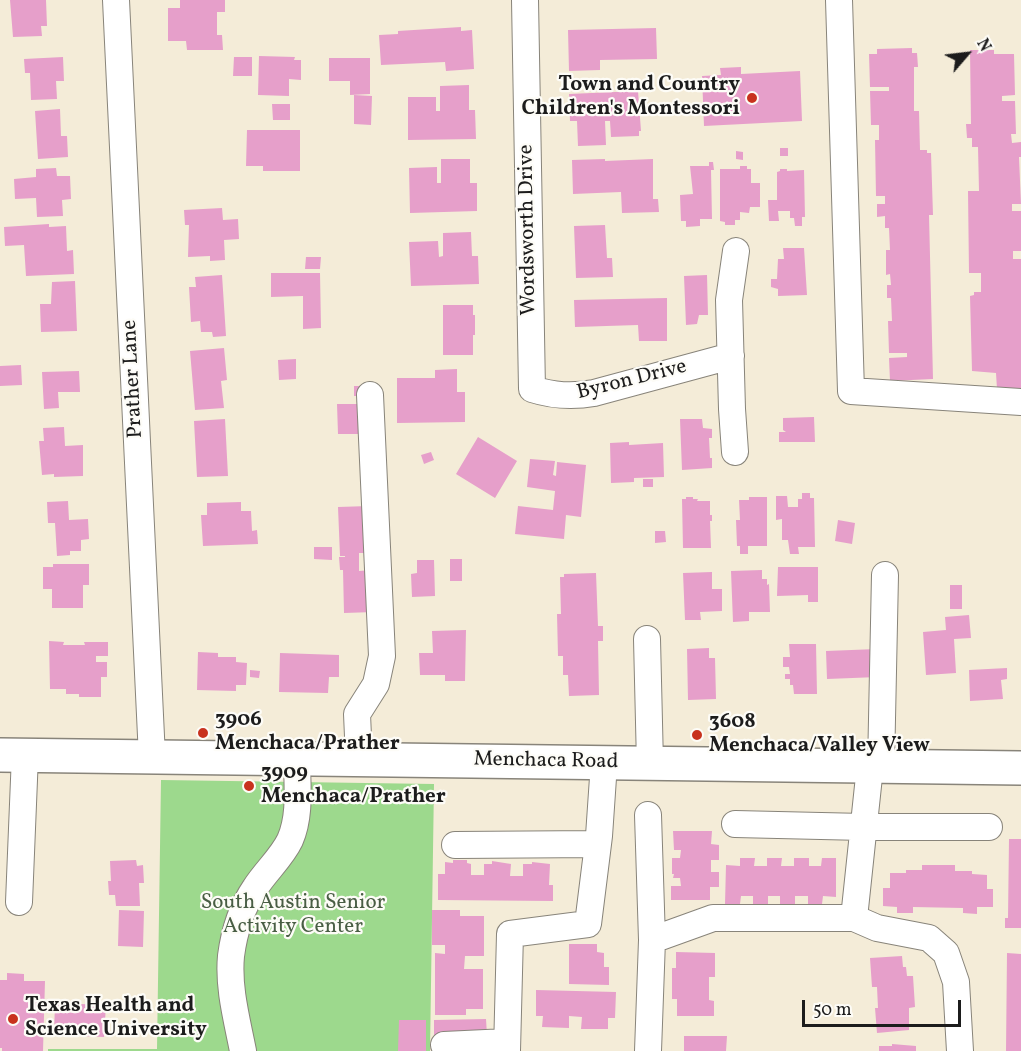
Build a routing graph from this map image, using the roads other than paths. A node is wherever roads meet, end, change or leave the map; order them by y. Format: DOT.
graph roads {
  1 [pos="116,0"];
  2 [pos="525,0"];
  3 [pos="839,0"];
  4 [pos="736,251"];
  5 [pos="731,356"];
  6 [pos="532,389"];
  7 [pos="370,395"];
  8 [pos="1021,402"];
  9 [pos="735,452"];
  10 [pos="885,575"];
  11 [pos="647,639"];
  12 [pos="13,755"];
  13 [pos="152,757"];
  14 [pos="297,759"];
  15 [pos="359,759"];
  16 [pos="604,763"];
  17 [pos="650,764"];
  18 [pos="876,767"];
  19 [pos="1021,768"];
  20 [pos="648,815"];
  21 [pos="735,824"];
  22 [pos="864,827"];
  23 [pos="989,827"];
  24 [pos="598,844"];
  25 [pos="455,845"];
  26 [pos="19,902"];
  27 [pos="854,918"];
  28 [pos="652,940"];
  29 [pos="444,1045"];
  30 [pos="507,1047"];
  31 [pos="243,1051"];
  32 [pos="648,1051"];
  33 [pos="960,1051"];
  1 -- 13 [label="street, Prather Lane"];
  2 -- 6 [label="street, Wordsworth Drive"];
  3 -- 8 [label="street"];
  4 -- 5 [label="street"];
  5 -- 6 [label="street, Byron Drive"];
  5 -- 9 [label="street"];
  7 -- 15 [label="street"];
  10 -- 18 [label="street"];
  11 -- 17 [label="street"];
  12 -- 13 [label="main road, Menchaca Road"];
  12 -- 26 [label="street"];
  13 -- 14 [label="main road, Menchaca Road"];
  14 -- 15 [label="main road, Menchaca Road"];
  14 -- 31 [label="street"];
  15 -- 16 [label="main road, Menchaca Road"];
  16 -- 17 [label="main road, Menchaca Road"];
  16 -- 24 [label="street"];
  17 -- 18 [label="main road, Menchaca Road"];
  18 -- 19 [label="main road, Menchaca Road"];
  18 -- 22 [label="street"];
  20 -- 28 [label="street"];
  21 -- 22 [label="street"];
  22 -- 23 [label="street"];
  22 -- 27 [label="street"];
  24 -- 25 [label="street"];
  24 -- 30 [label="street"];
  27 -- 28 [label="street"];
  27 -- 33 [label="street"];
  28 -- 32 [label="street"];
  29 -- 30 [label="street"];
}
